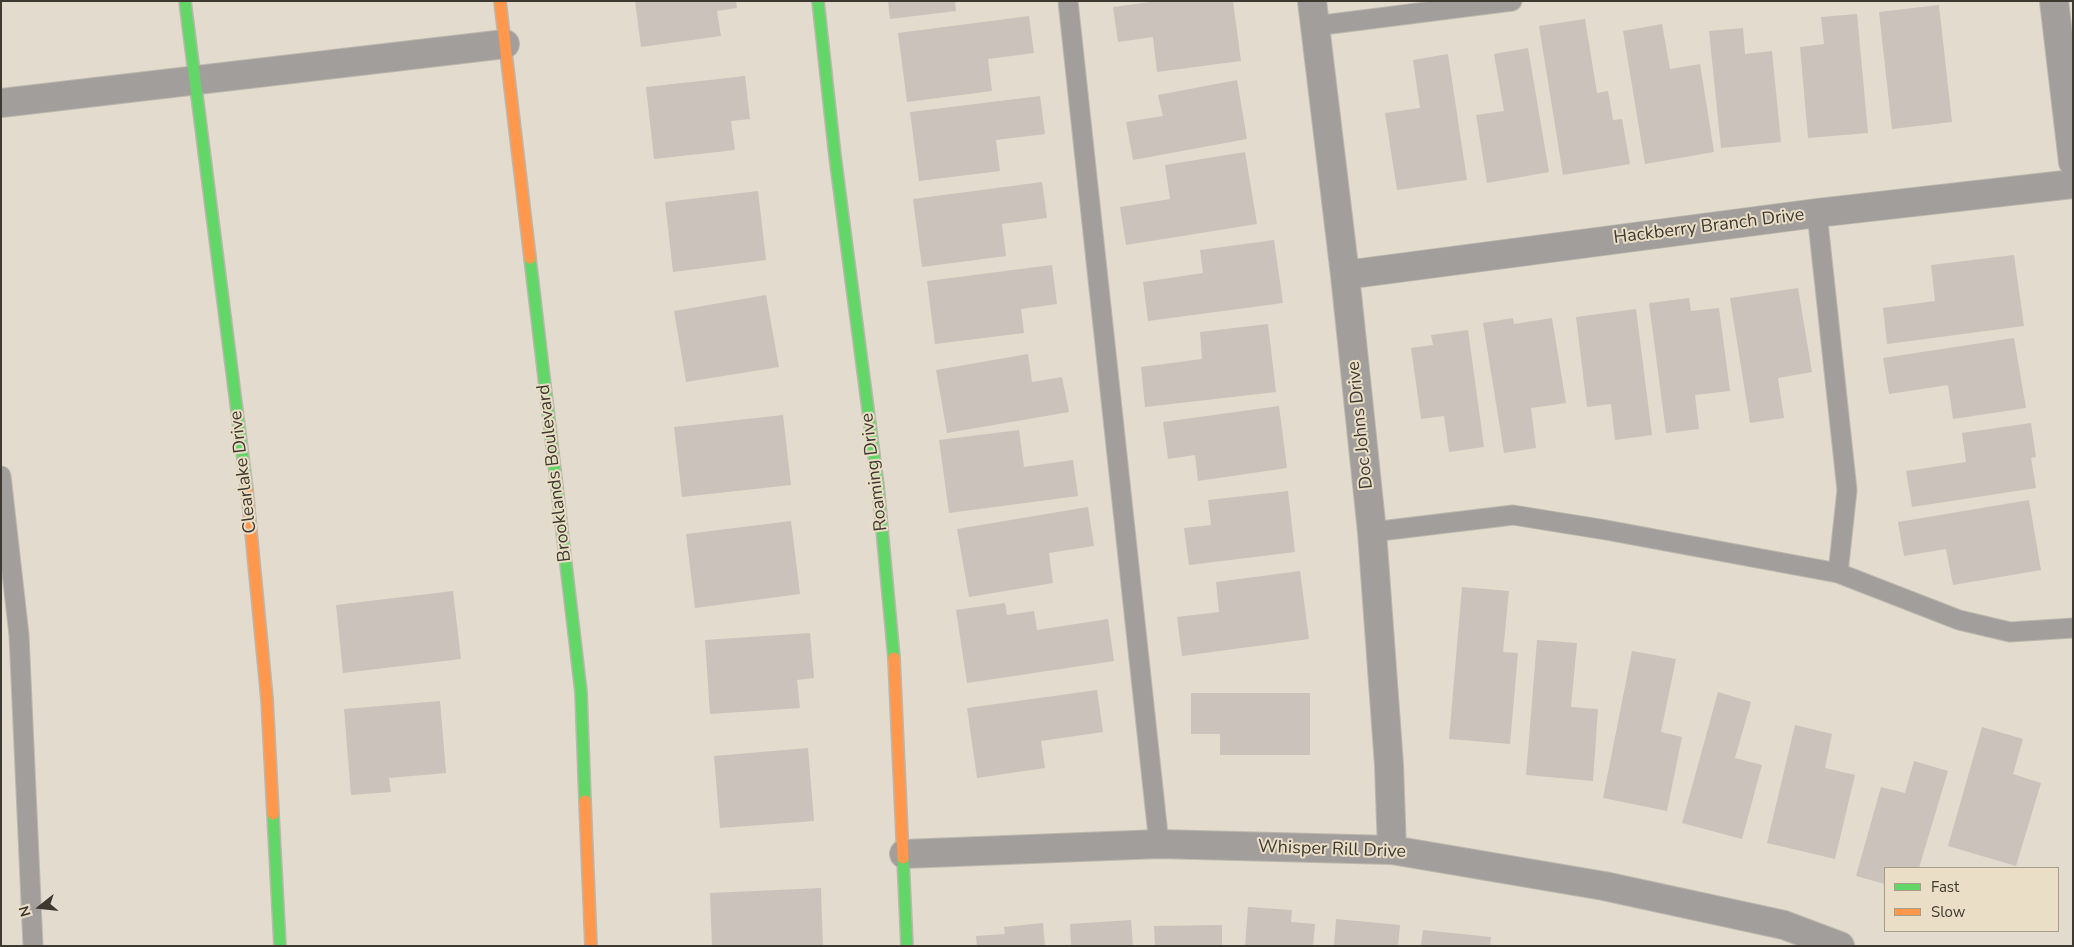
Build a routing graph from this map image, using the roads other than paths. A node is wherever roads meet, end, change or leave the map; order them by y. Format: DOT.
graph roads {
  1 [pos="185,1"];
  2 [pos="500,1"];
  3 [pos="818,1"];
  4 [pos="1068,1"];
  5 [pos="1512,1"];
  6 [pos="2054,1"];
  7 [pos="1313,14"];
  8 [pos="505,44"];
  9 [pos="194,80"];
  10 [pos="1,103"];
  11 [pos="2073,162"];
  12 [pos="2073,184"];
  13 [pos="1818,213"];
  14 [pos="1345,275"];
  15 [pos="1,476"];
  16 [pos="1372,532"];
  17 [pos="1838,573"];
  18 [pos="2073,628"];
  19 [pos="1159,844"];
  20 [pos="1392,850"];
  21 [pos="904,854"];
  22 [pos="33,946"];
  23 [pos="280,946"];
  24 [pos="591,946"];
  25 [pos="907,946"];
  26 [pos="1840,946"];
  1 -- 9 [label="street, Clearlake Drive"];
  2 -- 8 [label="street, Brooklands Boulevard"];
  3 -- 21 [label="street, Roaming Drive"];
  4 -- 19 [label="lane"];
  5 -- 7 [label="lane"];
  6 -- 11 [label="street"];
  7 -- 14 [label="street, Doc Johns Drive"];
  8 -- 9 [label="street"];
  8 -- 24 [label="street, Brooklands Boulevard"];
  9 -- 10 [label="street"];
  9 -- 23 [label="street, Clearlake Drive"];
  12 -- 13 [label="street, Hackberry Branch Drive"];
  13 -- 14 [label="street, Hackberry Branch Drive"];
  13 -- 17 [label="lane"];
  14 -- 16 [label="street, Doc Johns Drive"];
  15 -- 22 [label="lane"];
  16 -- 17 [label="lane"];
  16 -- 20 [label="street, Doc Johns Drive"];
  17 -- 18 [label="lane"];
  19 -- 20 [label="street, Whisper Rill Drive"];
  19 -- 21 [label="street, Whisper Rill Drive"];
  20 -- 26 [label="street, Whisper Rill Drive"];
  21 -- 25 [label="street, Roaming Drive"];
}
